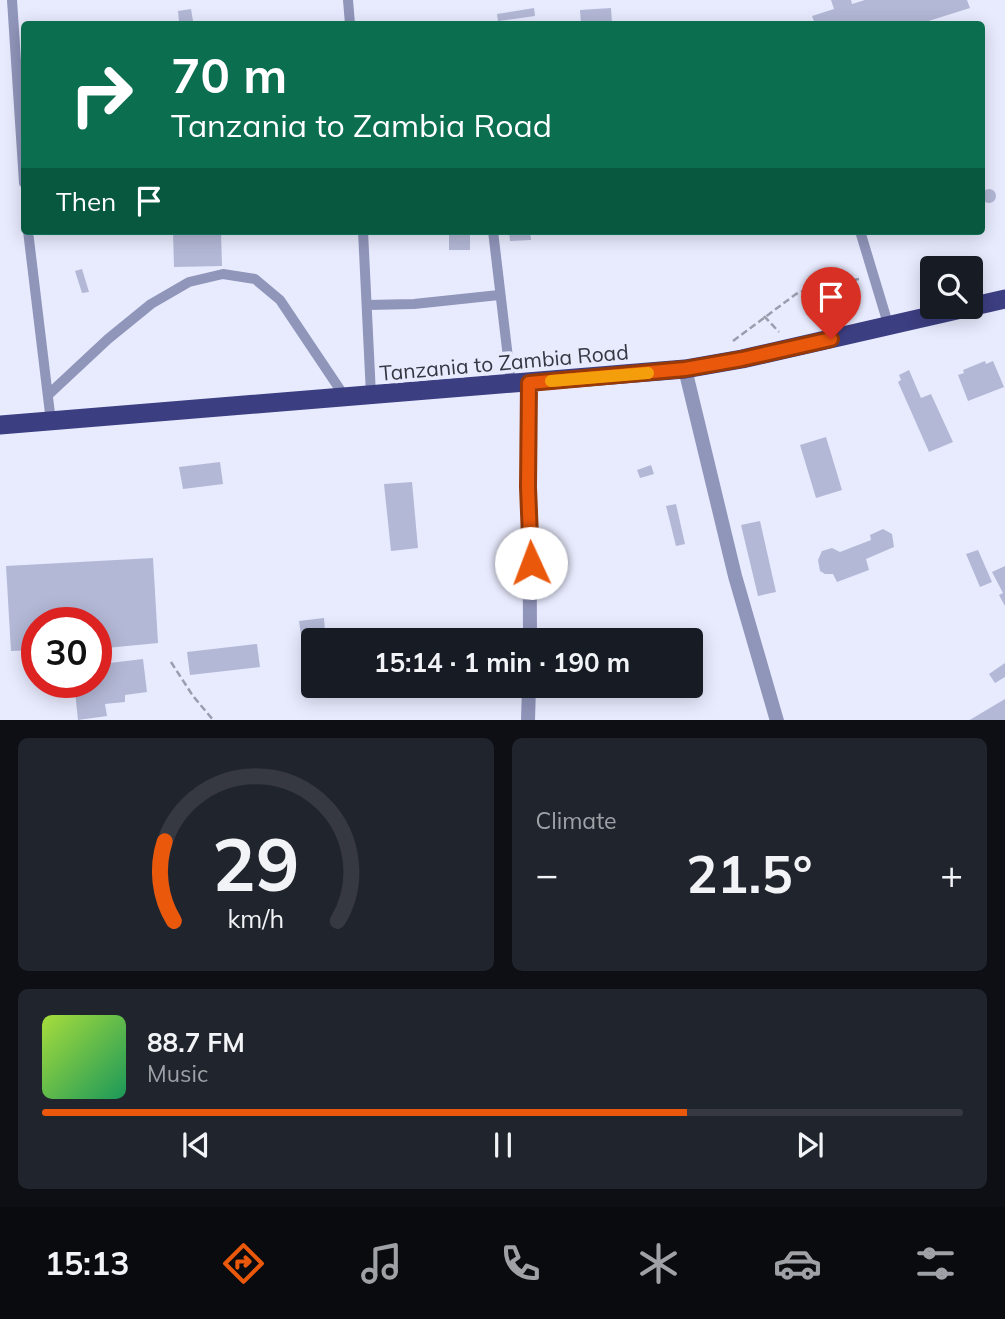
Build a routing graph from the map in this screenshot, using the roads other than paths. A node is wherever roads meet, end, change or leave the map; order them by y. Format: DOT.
graph roads {
  1 [pos="12,0"];
  2 [pos="348,0"];
  3 [pos="350,21"];
  4 [pos="21,137"];
  5 [pos="28,235"];
  6 [pos="363,235"];
  7 [pos="493,235"];
  8 [pos="861,235"];
  9 [pos="499,295"];
  10 [pos="1005,299"];
  11 [pos="367,305"];
  12 [pos="888,327"];
  13 [pos="685,369"];
  14 [pos="520,383"];
  15 [pos="48,395"];
  16 [pos="371,396"];
  17 [pos="345,398"];
  18 [pos="51,422"];
  19 [pos="0,425"];
  20 [pos="530,628"];
  21 [pos="529,698"];
  22 [pos="528,720"];
  23 [pos="776,720"];
  1 -- 4 [label="lane"];
  2 -- 3 [label="lane"];
  5 -- 15 [label="lane"];
  6 -- 11 [label="lane"];
  7 -- 9 [label="lane"];
  8 -- 12 [label="lane"];
  9 -- 11 [label="lane"];
  9 -- 14 [label="lane"];
  10 -- 12 [label="highway, Tanzania to Zambia Road"];
  11 -- 16 [label="lane"];
  12 -- 13 [label="highway, Tanzania to Zambia Road"];
  13 -- 14 [label="highway, Tanzania to Zambia Road"];
  13 -- 23 [label="street"];
  14 -- 16 [label="highway, Tanzania to Zambia Road"];
  14 -- 20 [label="street"];
  15 -- 17 [label="lane"];
  15 -- 18 [label="lane"];
  16 -- 17 [label="highway, Tanzania to Zambia Road"];
  17 -- 18 [label="highway, Tanzania to Zambia Road"];
  18 -- 19 [label="highway, Tanzania to Zambia Road"];
  21 -- 22 [label="street"];
}
